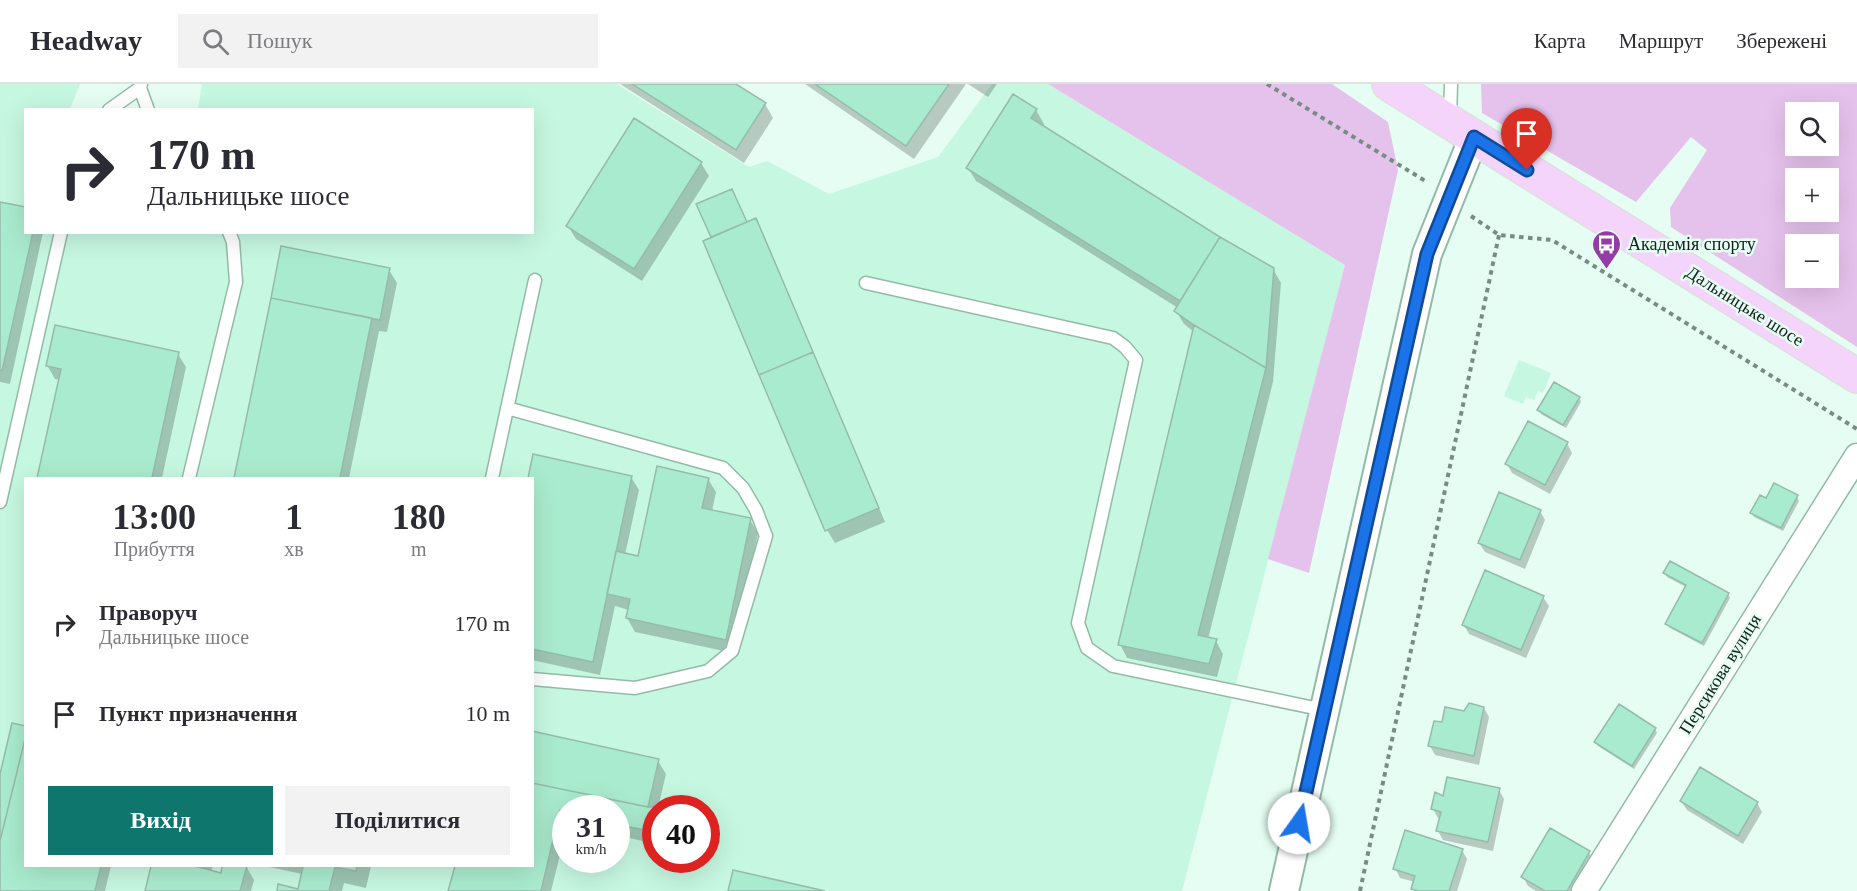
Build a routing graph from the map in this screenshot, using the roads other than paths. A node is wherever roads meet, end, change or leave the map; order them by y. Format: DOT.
graph roads {
  1 [pos="1389,84"];
  2 [pos="1451,84"];
  3 [pos="141,86"];
  4 [pos="112,108"];
  5 [pos="147,108"];
  6 [pos="1462,129"];
  7 [pos="61,234"];
  8 [pos="230,234"];
  9 [pos="535,280"];
  10 [pos="866,283"];
  11 [pos="1857,376"];
  12 [pos="507,408"];
  13 [pos="1857,456"];
  14 [pos="189,477"];
  15 [pos="492,477"];
  16 [pos="0,502"];
  17 [pos="534,679"];
  18 [pos="1324,710"];
  19 [pos="1284,891"];
  20 [pos="1584,891"];
  1 -- 6 [label="main road, Дальницьке шосе"];
  2 -- 6 [label="lane"];
  3 -- 4 [label="lane"];
  3 -- 5 [label="lane"];
  6 -- 11 [label="main road, Дальницьке шосе"];
  6 -- 18 [label="street"];
  7 -- 16 [label="lane"];
  8 -- 14 [label="lane"];
  9 -- 12 [label="lane"];
  10 -- 18 [label="lane"];
  12 -- 15 [label="lane"];
  12 -- 17 [label="lane"];
  13 -- 20 [label="street, Персикова вулиця"];
  18 -- 19 [label="street"];
}
